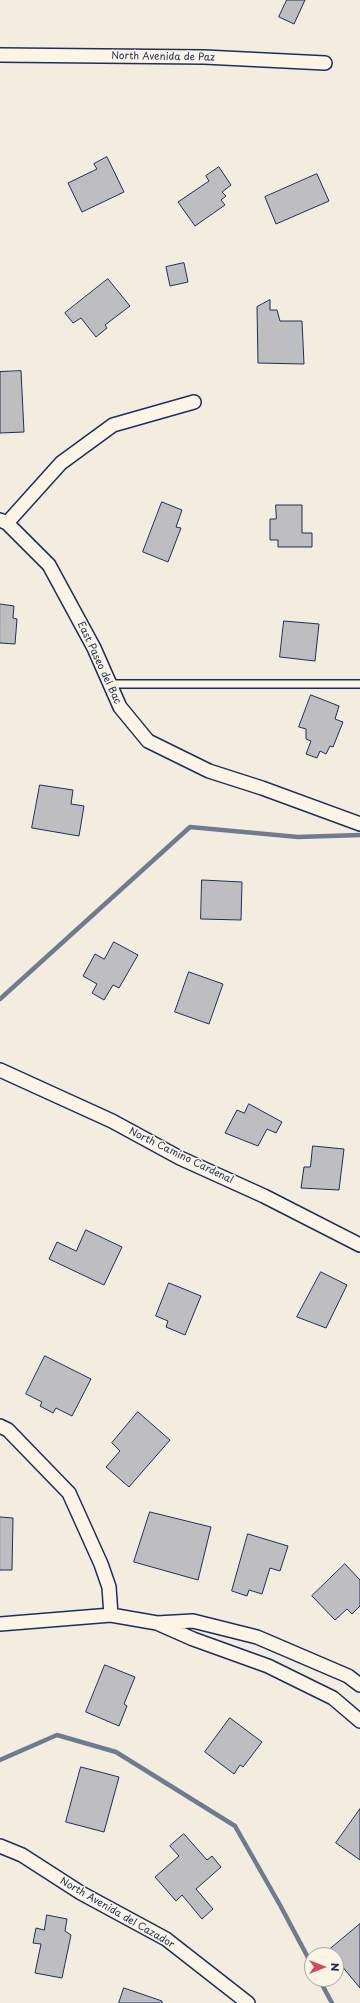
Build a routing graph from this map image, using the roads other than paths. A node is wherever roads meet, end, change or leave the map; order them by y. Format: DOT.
graph roads {
  1 [pos="0,55"];
  2 [pos="326,63"];
  3 [pos="194,402"];
  4 [pos="3,521"];
  5 [pos="110,684"];
  6 [pos="360,684"];
  7 [pos="360,824"];
  8 [pos="0,1070"];
  9 [pos="360,1245"];
  10 [pos="0,1426"];
  11 [pos="111,1615"];
  12 [pos="0,1624"];
  13 [pos="157,1624"];
  14 [pos="360,1685"];
  15 [pos="360,1721"];
  16 [pos="0,1846"];
  17 [pos="248,2003"];
  1 -- 2 [label="street, North Avenida de Paz"];
  3 -- 4 [label="street"];
  4 -- 5 [label="street, East Paseo del Bac"];
  5 -- 6 [label="lane"];
  5 -- 7 [label="street, East Paseo del Bac"];
  8 -- 9 [label="street, North Camino Cardenal"];
  10 -- 11 [label="street"];
  11 -- 12 [label="street"];
  11 -- 13 [label="street"];
  13 -- 14 [label="street"];
  13 -- 15 [label="street"];
  16 -- 17 [label="street, North Avenida del Cazador"];
}
